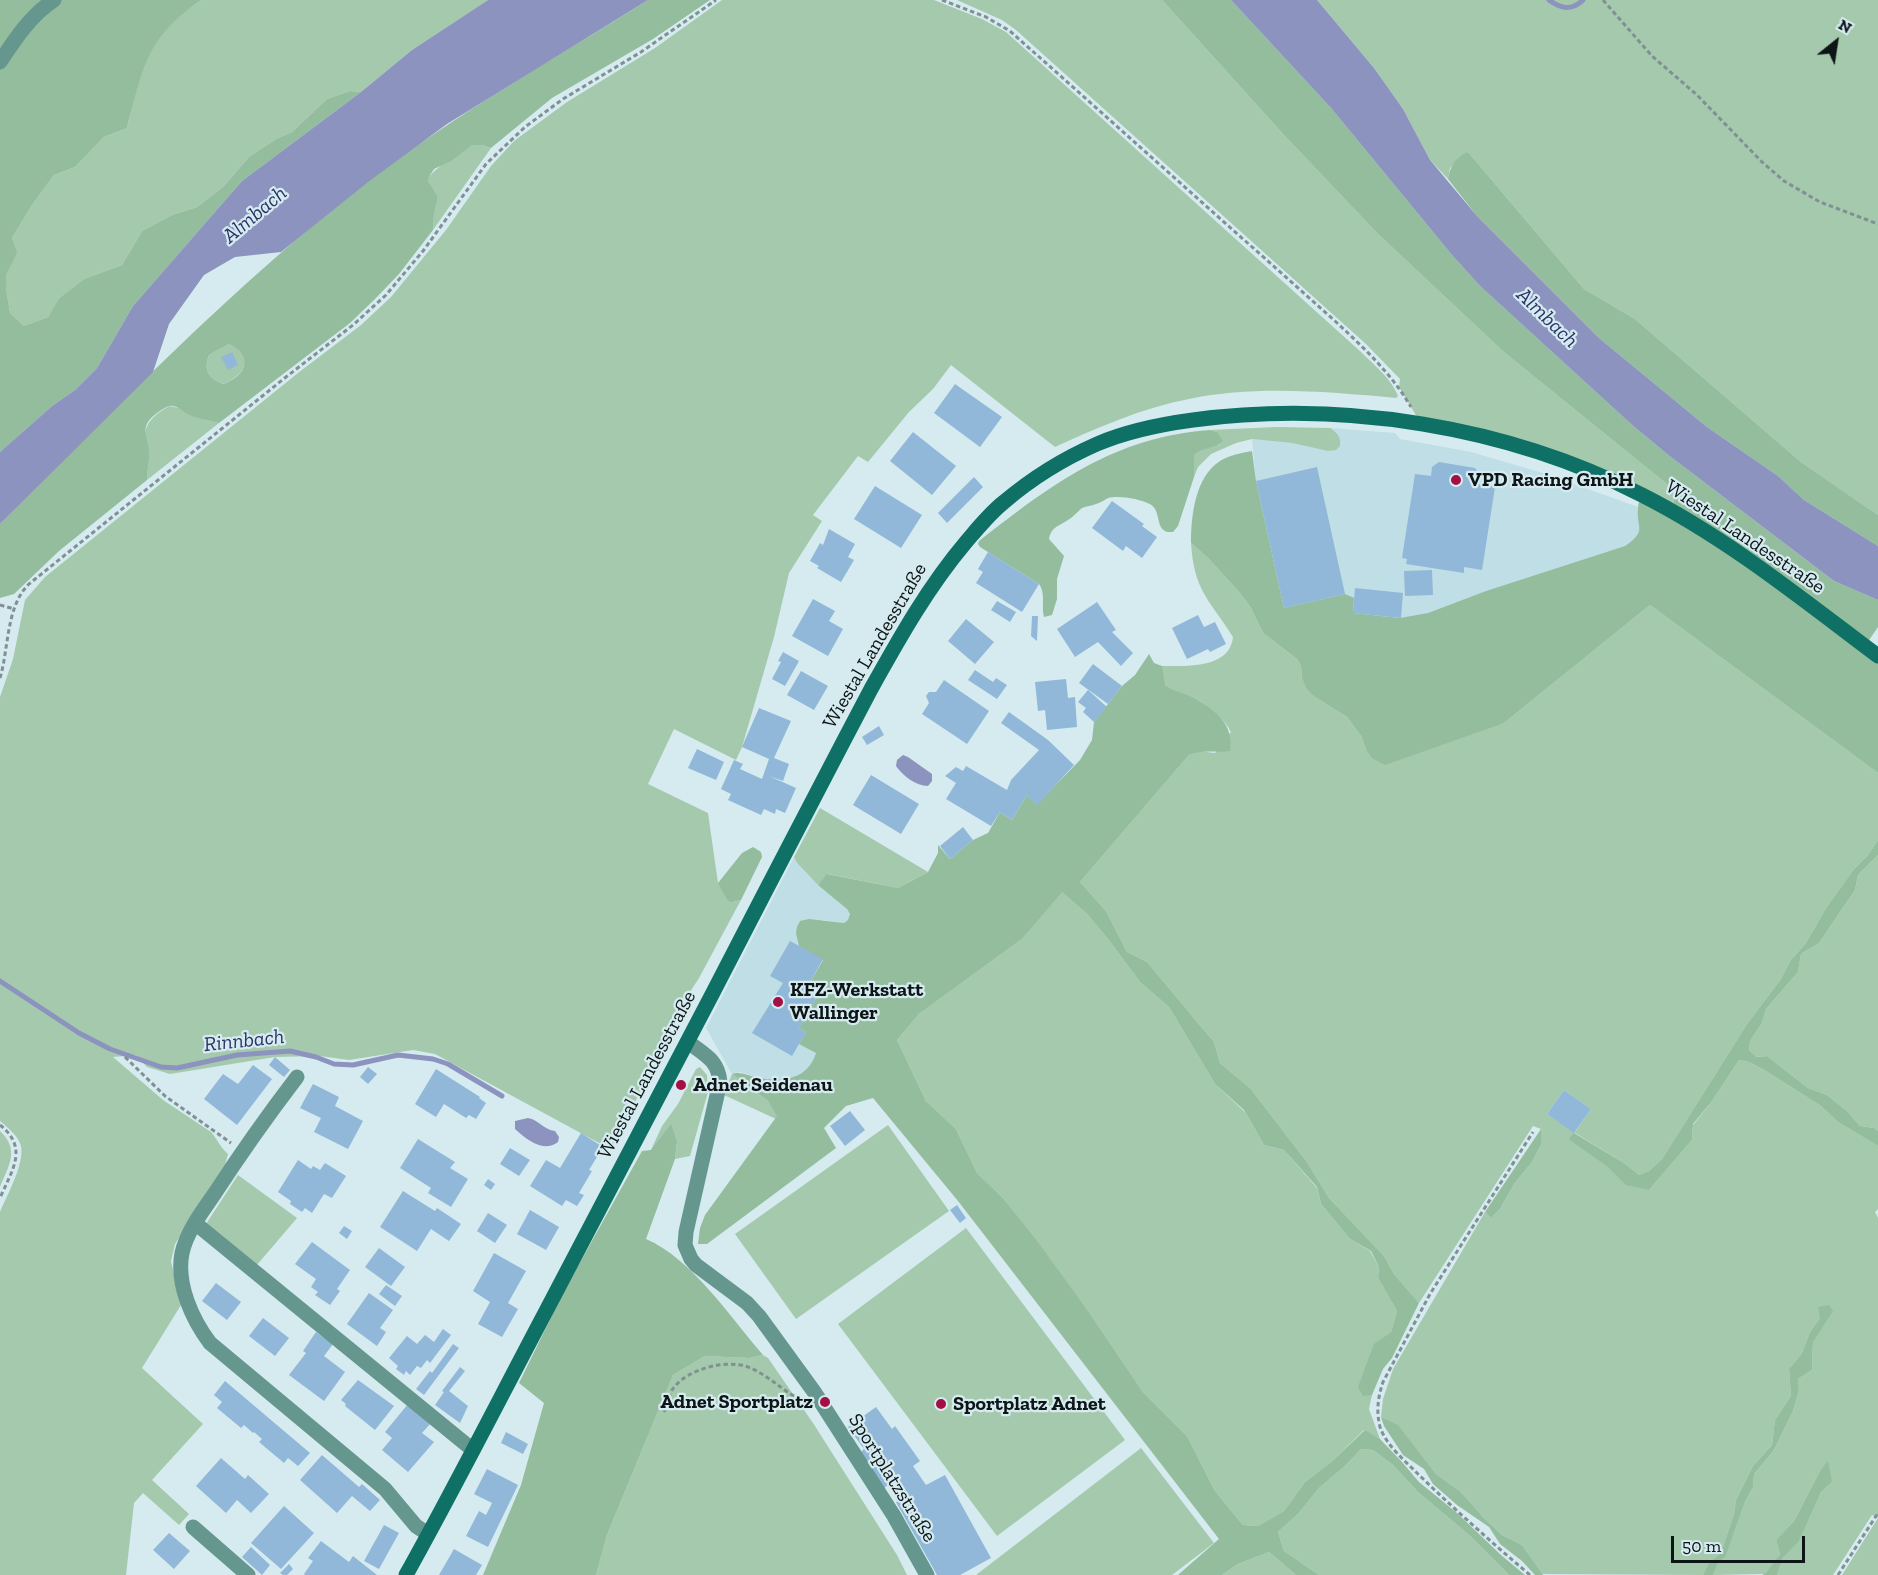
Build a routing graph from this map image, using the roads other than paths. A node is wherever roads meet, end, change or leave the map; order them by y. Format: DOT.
graph roads {
  1 [pos="54,0"];
  2 [pos="0,62"];
  3 [pos="1878,656"];
  4 [pos="688,1042"];
  5 [pos="297,1077"];
  6 [pos="195,1223"];
  7 [pos="473,1450"];
  8 [pos="193,1527"];
  9 [pos="429,1534"];
  10 [pos="248,1575"];
  11 [pos="406,1575"];
  12 [pos="927,1575"];
  1 -- 2 [label="street"];
  3 -- 4 [label="main road, Wiestal Landesstraße"];
  4 -- 7 [label="main road, Wiestal Landesstraße"];
  4 -- 12 [label="street, Sportplatzstraße"];
  5 -- 6 [label="street"];
  6 -- 7 [label="street"];
  6 -- 9 [label="street"];
  7 -- 9 [label="main road, Wiestal Landesstraße"];
  8 -- 10 [label="street"];
  9 -- 11 [label="main road, Wiestal Landesstraße"];
}
